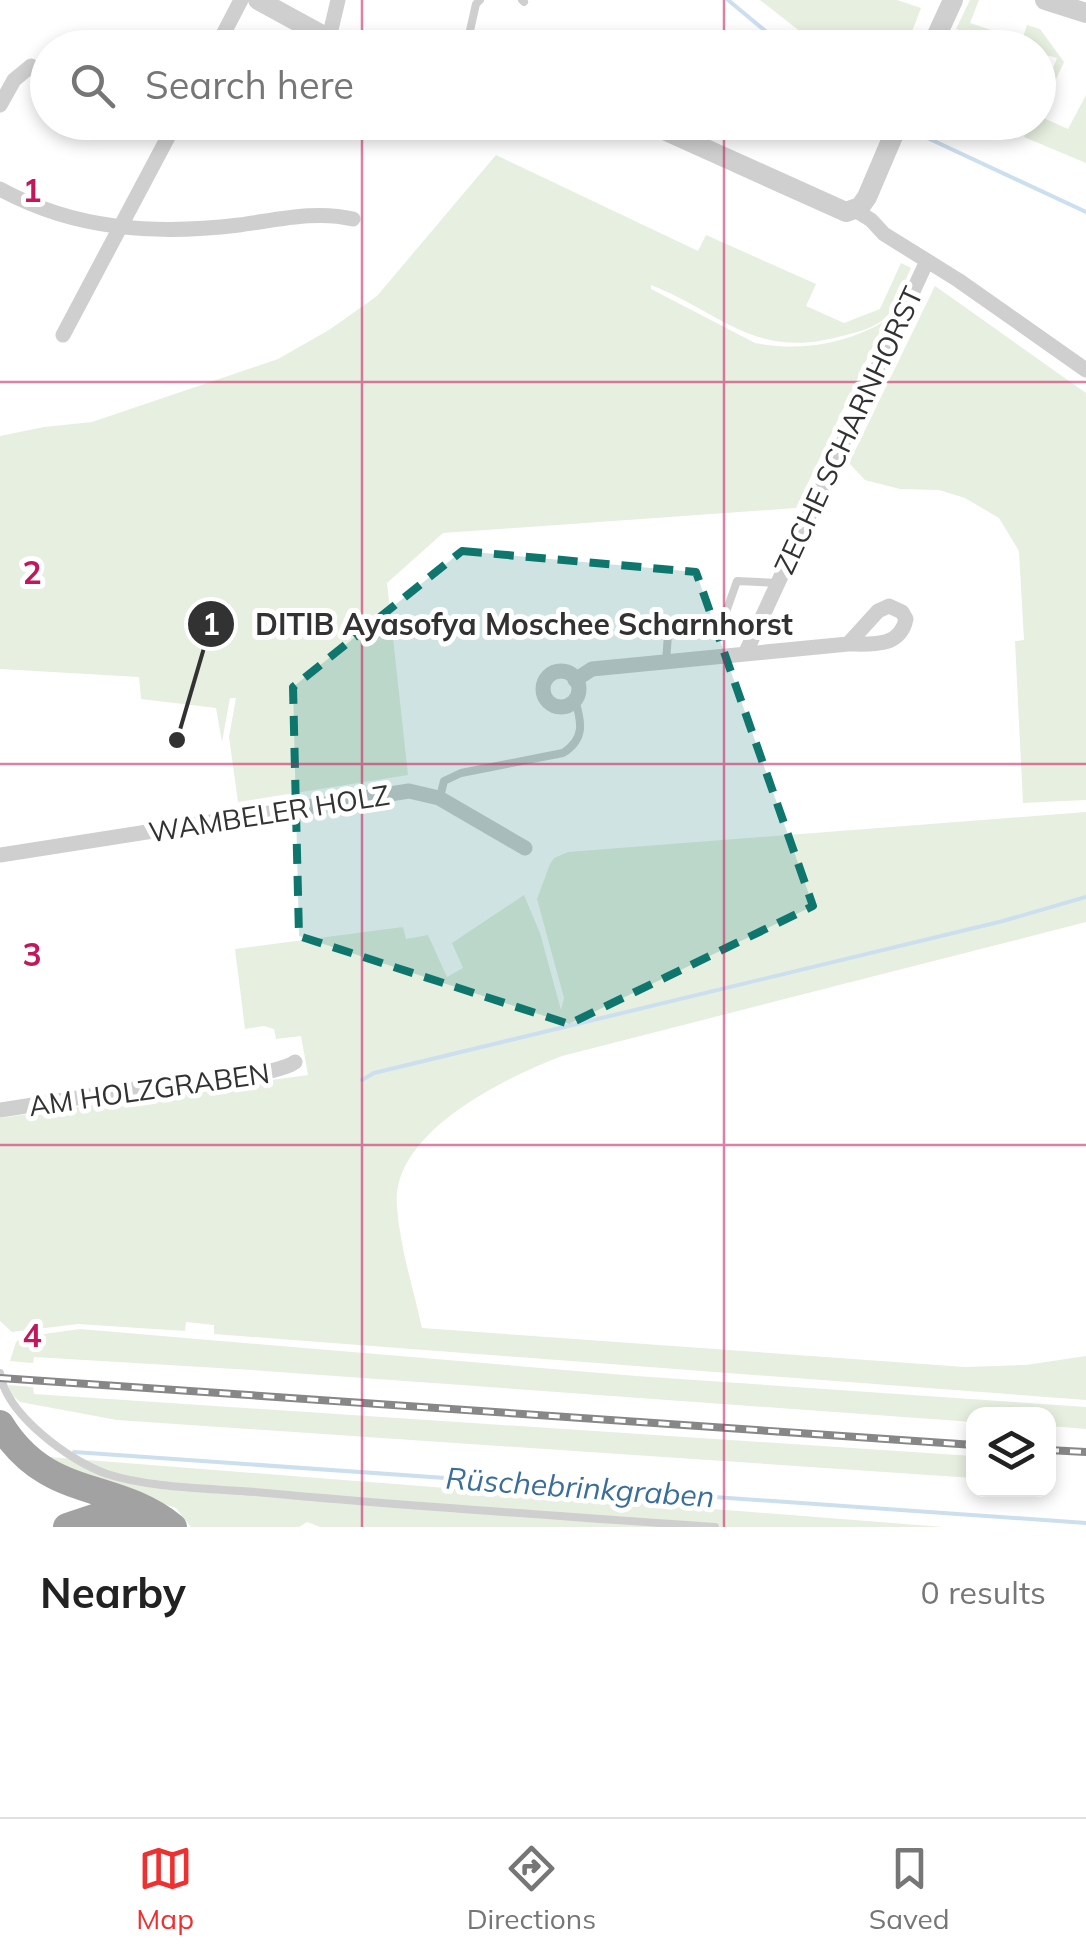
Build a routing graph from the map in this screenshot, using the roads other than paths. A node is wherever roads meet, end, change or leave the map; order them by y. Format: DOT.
graph roads {
  1 [pos="241,0"];
  2 [pos="258,0"];
  3 [pos="338,0"];
  4 [pos="480,0"];
  5 [pos="953,0"];
  6 [pos="1045,0"];
  7 [pos="1086,13"];
  8 [pos="225,30"];
  9 [pos="314,30"];
  10 [pos="338,30"];
  11 [pos="470,30"];
  12 [pos="939,30"];
  13 [pos="30,66"];
  14 [pos="0,105"];
  15 [pos="167,140"];
  16 [pos="685,140"];
  17 [pos="892,140"];
  18 [pos="0,189"];
  19 [pos="854,210"];
  20 [pos="353,219"];
  21 [pos="120,229"];
  22 [pos="927,261"];
  23 [pos="63,335"];
  24 [pos="1086,370"];
  25 [pos="777,584"];
  26 [pos="848,644"];
  27 [pos="745,654"];
  28 [pos="666,662"];
  29 [pos="575,680"];
  30 [pos="575,700"];
  31 [pos="439,798"];
  32 [pos="525,848"];
  33 [pos="0,854"];
  34 [pos="295,1062"];
  35 [pos="0,1110"];
  36 [pos="0,1373"];
  37 [pos="0,1424"];
  38 [pos="67,1527"];
  39 [pos="151,1527"];
  40 [pos="173,1527"];
  41 [pos="716,1527"];
  1 -- 8 [label="street"];
  2 -- 9 [label="street"];
  3 -- 10 [label="street"];
  4 -- 11 [label="lane"];
  5 -- 12 [label="street"];
  6 -- 7 [label="street"];
  13 -- 14 [label="street"];
  15 -- 21 [label="street"];
  16 -- 19 [label="street"];
  17 -- 19 [label="street"];
  18 -- 21 [label="street"];
  19 -- 22 [label="street"];
  20 -- 21 [label="street"];
  21 -- 23 [label="street"];
  22 -- 24 [label="street"];
  22 -- 25 [label="street, ZECHE SCHARNHORST"];
  25 -- 27 [label="street, ZECHE SCHARNHORST"];
  25 -- 28 [label="lane"];
  26 -- 27 [label="street"];
  27 -- 28 [label="street"];
  28 -- 29 [label="street"];
  29 -- 30 [label="street"];
  29 -- 30 [label="street"];
  30 -- 31 [label="lane"];
  31 -- 32 [label="street, WAMBELER HOLZ"];
  31 -- 33 [label="street, WAMBELER HOLZ"];
  34 -- 35 [label="street, AM HOLZGRABEN"];
  36 -- 41 [label="lane"];
  37 -- 40 [label="highway"];
  38 -- 39 [label="highway"];
}
